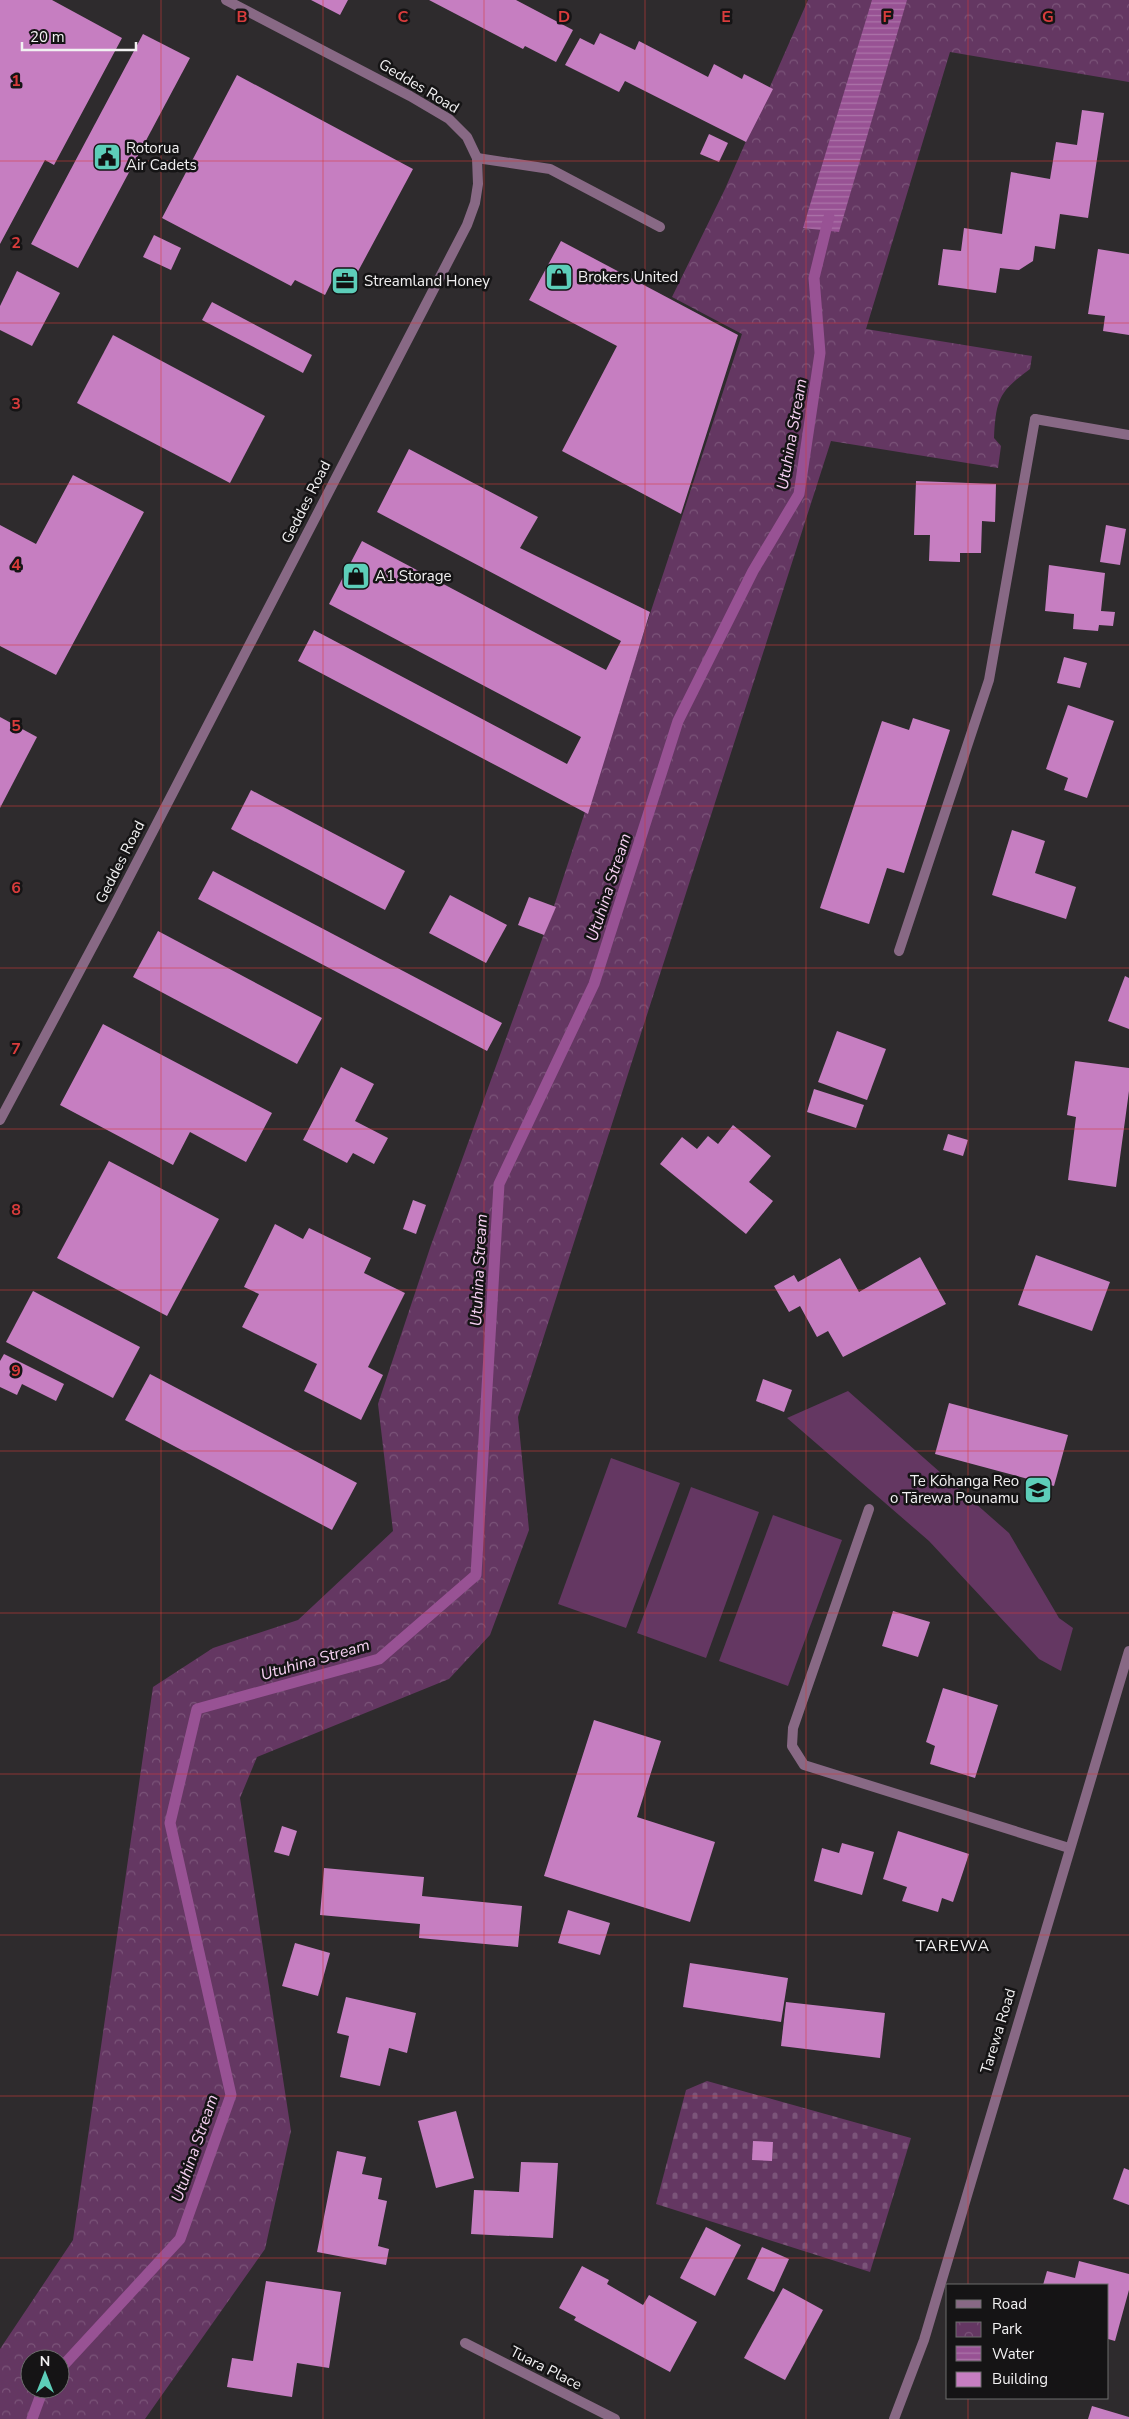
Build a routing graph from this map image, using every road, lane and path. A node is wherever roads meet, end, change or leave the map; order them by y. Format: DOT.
graph roads {
  1 [pos="226,0"];
  2 [pos="478,158"];
  3 [pos="660,227"];
  4 [pos="1129,435"];
  5 [pos="899,952"];
  6 [pos="0,1120"];
  7 [pos="869,1509"];
  8 [pos="1129,1651"];
  9 [pos="1069,1848"];
  10 [pos="464,2343"];
  11 [pos="615,2419"];
  12 [pos="894,2419"];
  1 -- 2 [label="street, Geddes Road"];
  2 -- 3 [label="street"];
  2 -- 6 [label="street, Geddes Road"];
  4 -- 5 [label="street"];
  7 -- 9 [label="street"];
  8 -- 9 [label="street, Tarewa Road"];
  9 -- 12 [label="street, Tarewa Road"];
  10 -- 11 [label="street, Tuara Place"];
}
